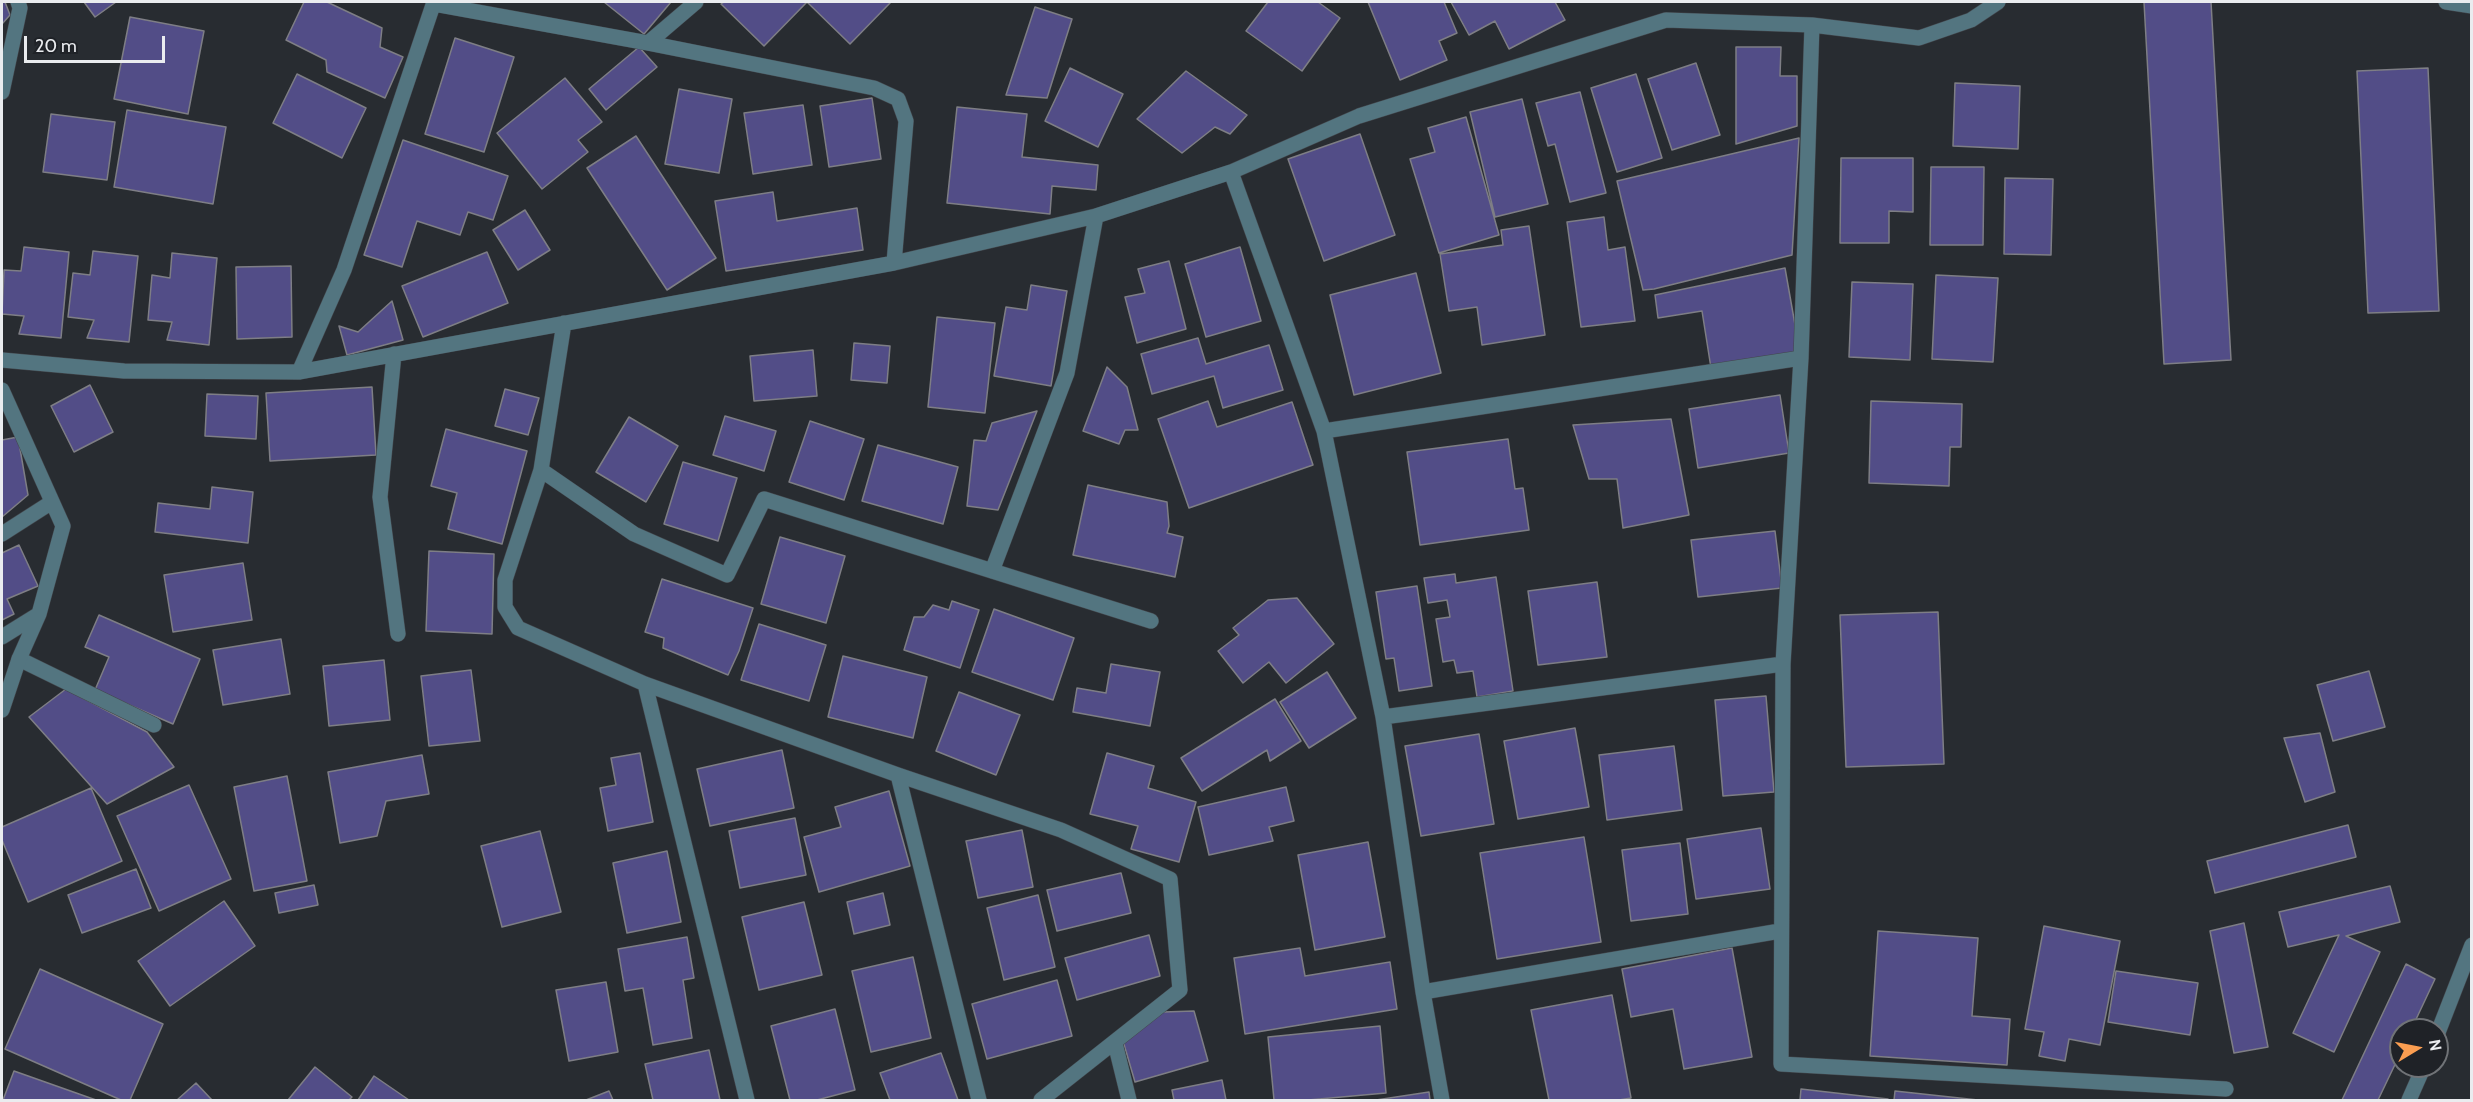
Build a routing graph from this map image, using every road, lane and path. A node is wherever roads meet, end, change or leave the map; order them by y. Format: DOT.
graph roads {
  1 [pos="18,2"];
  2 [pos="696,2"];
  3 [pos="1998,2"];
  4 [pos="2446,2"];
  5 [pos="434,3"];
  6 [pos="2472,6"];
  7 [pos="1812,25"];
  8 [pos="648,43"];
  9 [pos="2,92"];
  10 [pos="1231,172"];
  11 [pos="1096,216"];
  12 [pos="894,263"];
  13 [pos="564,323"];
  14 [pos="394,354"];
  15 [pos="1801,358"];
  16 [pos="2,360"];
  17 [pos="299,372"];
  18 [pos="2,390"];
  19 [pos="1324,431"];
  20 [pos="541,470"];
  21 [pos="52,502"];
  22 [pos="2,534"];
  23 [pos="993,572"];
  24 [pos="39,614"];
  25 [pos="1151,621"];
  26 [pos="398,634"];
  27 [pos="2,637"];
  28 [pos="20,659"];
  29 [pos="1783,664"];
  30 [pos="645,684"];
  31 [pos="2,710"];
  32 [pos="1383,717"];
  33 [pos="154,725"];
  34 [pos="898,775"];
  35 [pos="1780,931"];
  36 [pos="2472,945"];
  37 [pos="1423,992"];
  38 [pos="2444,1018"];
  39 [pos="1115,1043"];
  40 [pos="2419,1078"];
  41 [pos="2226,1089"];
  42 [pos="747,1101"];
  43 [pos="979,1101"];
  44 [pos="1041,1101"];
  45 [pos="1130,1101"];
  46 [pos="1442,1101"];
  47 [pos="2409,1101"];
  1 -- 9 [label="street"];
  2 -- 8 [label="street"];
  3 -- 7 [label="street"];
  4 -- 6 [label="street"];
  5 -- 8 [label="street"];
  5 -- 17 [label="street"];
  7 -- 10 [label="street"];
  7 -- 15 [label="street"];
  8 -- 12 [label="street"];
  10 -- 11 [label="street"];
  10 -- 19 [label="street"];
  11 -- 12 [label="street"];
  11 -- 23 [label="street"];
  12 -- 13 [label="street"];
  13 -- 14 [label="street"];
  13 -- 20 [label="street"];
  14 -- 17 [label="street"];
  14 -- 26 [label="street"];
  15 -- 19 [label="street"];
  15 -- 29 [label="street"];
  16 -- 17 [label="street"];
  18 -- 21 [label="street"];
  19 -- 32 [label="street"];
  20 -- 23 [label="street"];
  20 -- 30 [label="street"];
  21 -- 22 [label="street"];
  21 -- 24 [label="street"];
  23 -- 25 [label="street"];
  24 -- 27 [label="street"];
  24 -- 28 [label="street"];
  28 -- 31 [label="street"];
  28 -- 33 [label="street"];
  29 -- 32 [label="street"];
  29 -- 35 [label="street"];
  30 -- 34 [label="street"];
  30 -- 42 [label="street"];
  32 -- 37 [label="street"];
  34 -- 39 [label="street"];
  34 -- 43 [label="street"];
  35 -- 37 [label="street"];
  35 -- 41 [label="street"];
  36 -- 38 [label="street"];
  37 -- 46 [label="street"];
  39 -- 44 [label="street"];
  39 -- 45 [label="street"];
  40 -- 47 [label="street"];
}
